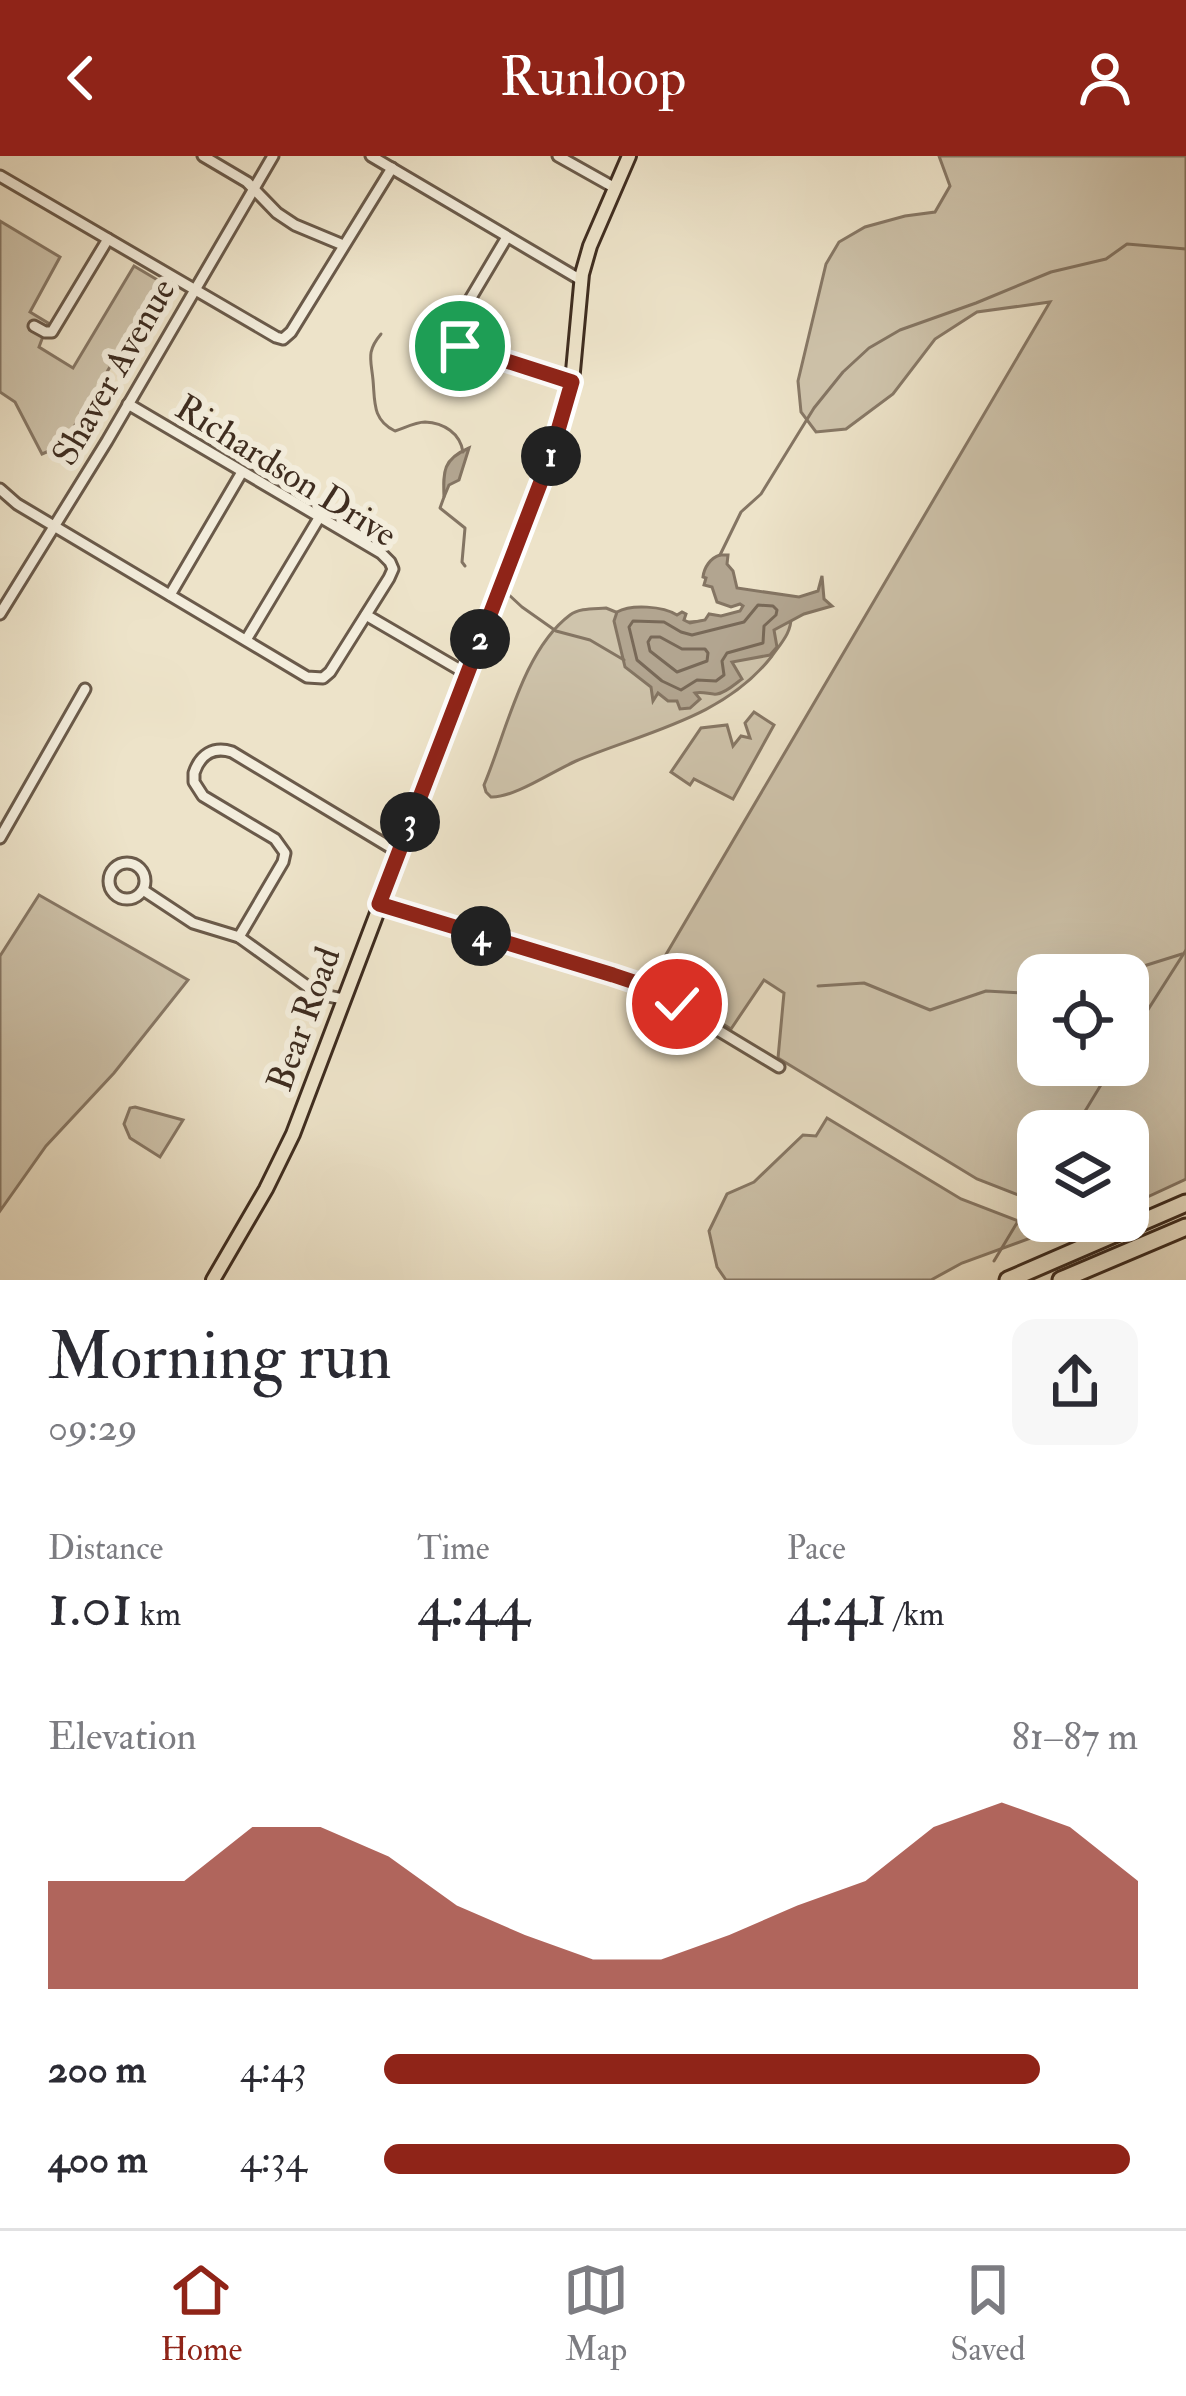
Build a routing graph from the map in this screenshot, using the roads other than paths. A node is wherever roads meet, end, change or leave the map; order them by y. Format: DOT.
graph roads {
  1 [pos="203,156"];
  2 [pos="273,156"];
  3 [pos="371,156"];
  4 [pos="558,156"];
  5 [pos="629,156"];
  6 [pos="392,168"];
  7 [pos="0,176"];
  8 [pos="253,188"];
  9 [pos="615,188"];
  10 [pos="508,237"];
  11 [pos="108,239"];
  12 [pos="344,245"];
  13 [pos="581,280"];
  14 [pos="194,289"];
  15 [pos="34,326"];
  16 [pos="572,382"];
  17 [pos="128,404"];
  18 [pos="242,472"];
  19 [pos="0,489"];
  20 [pos="320,518"];
  21 [pos="56,526"];
  22 [pos="170,595"];
  23 [pos="0,614"];
  24 [pos="366,615"];
  25 [pos="246,640"];
  26 [pos="466,674"];
  27 [pos="86,689"];
  28 [pos="0,838"];
  29 [pos="398,852"];
  30 [pos="143,890"];
  31 [pos="379,904"];
  32 [pos="239,937"];
  33 [pos="343,1000"];
  34 [pos="779,1067"];
  35 [pos="1186,1203"];
  36 [pos="1186,1226"];
  37 [pos="213,1280"];
  38 [pos="1008,1280"];
  39 [pos="1060,1280"];
  1 -- 8 [label="street"];
  2 -- 8 [label="street, Shaver Avenue"];
  3 -- 6 [label="street"];
  4 -- 9 [label="street"];
  5 -- 9 [label="main road, Bear Road"];
  6 -- 10 [label="street"];
  6 -- 12 [label="street"];
  7 -- 11 [label="street"];
  8 -- 12 [label="street"];
  8 -- 14 [label="street, Shaver Avenue"];
  9 -- 13 [label="main road, Bear Road"];
  10 -- 13 [label="street"];
  10 -- 16 [label="street"];
  11 -- 14 [label="street"];
  11 -- 15 [label="street"];
  12 -- 14 [label="street"];
  13 -- 16 [label="main road, Bear Road"];
  14 -- 17 [label="street, Shaver Avenue"];
  16 -- 26 [label="main road, Bear Road"];
  17 -- 18 [label="street, Richardson Drive"];
  17 -- 21 [label="street, Shaver Avenue"];
  18 -- 20 [label="street, Richardson Drive"];
  18 -- 22 [label="street"];
  19 -- 21 [label="street"];
  20 -- 24 [label="street, Richardson Drive"];
  20 -- 25 [label="street"];
  21 -- 22 [label="street"];
  21 -- 23 [label="street, Shaver Avenue"];
  22 -- 25 [label="street"];
  24 -- 25 [label="street"];
  24 -- 26 [label="street"];
  26 -- 29 [label="main road, Bear Road"];
  27 -- 28 [label="street"];
  29 -- 31 [label="main road, Bear Road"];
  29 -- 32 [label="street"];
  30 -- 30 [label="street"];
  30 -- 32 [label="street"];
  31 -- 33 [label="main road, Bear Road"];
  31 -- 34 [label="street"];
  32 -- 33 [label="street"];
  33 -- 37 [label="main road, Bear Road"];
  35 -- 38 [label="highway"];
  36 -- 39 [label="highway"];
}
